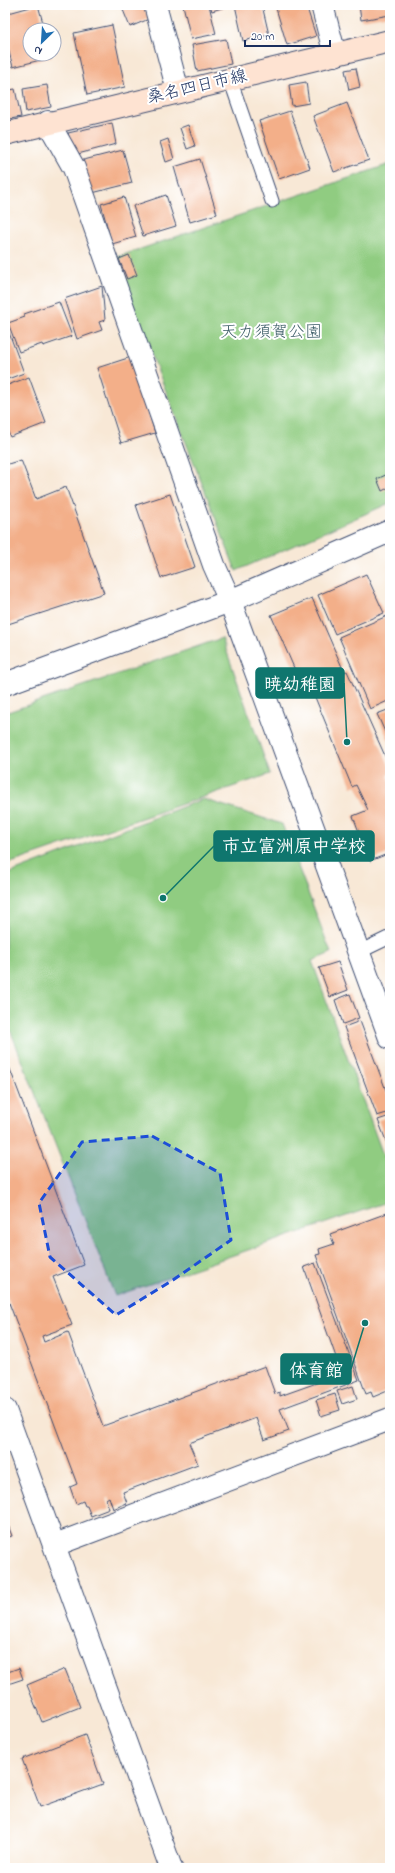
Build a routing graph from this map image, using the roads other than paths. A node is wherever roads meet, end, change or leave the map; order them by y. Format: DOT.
graph roads {
  1 [pos="154,5"];
  2 [pos="322,5"];
  3 [pos="390,41"];
  4 [pos="334,55"];
  5 [pos="230,79"];
  6 [pos="178,91"];
  7 [pos="48,122"];
  8 [pos="5,134"];
  9 [pos="272,201"];
  10 [pos="390,531"];
  11 [pos="230,602"];
  12 [pos="5,684"];
  13 [pos="390,937"];
  14 [pos="359,952"];
  15 [pos="390,1038"];
  16 [pos="5,1410"];
  17 [pos="390,1419"];
  18 [pos="55,1545"];
  19 [pos="171,1868"];
  1 -- 6 [label="street"];
  2 -- 4 [label="street"];
  3 -- 4 [label="main road, 桑名四日市線"];
  4 -- 5 [label="main road, 桑名四日市線"];
  5 -- 6 [label="main road, 桑名四日市線"];
  5 -- 9 [label="lane"];
  6 -- 7 [label="main road, 桑名四日市線"];
  7 -- 8 [label="main road, 桑名四日市線"];
  7 -- 11 [label="street"];
  10 -- 11 [label="street"];
  11 -- 12 [label="street"];
  11 -- 14 [label="street"];
  13 -- 14 [label="lane"];
  14 -- 15 [label="street"];
  16 -- 18 [label="street"];
  17 -- 18 [label="street"];
  18 -- 19 [label="street"];
}
